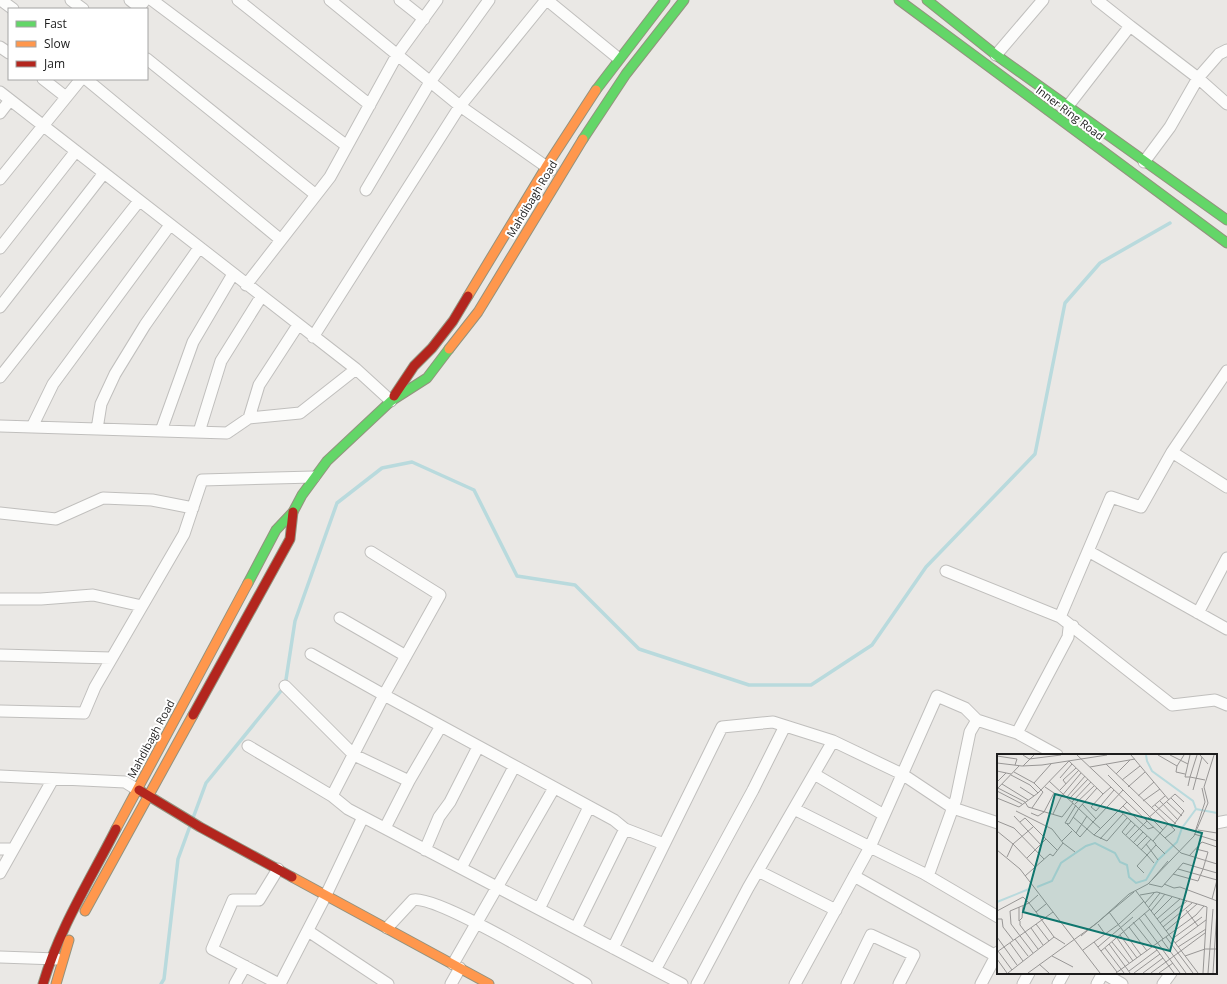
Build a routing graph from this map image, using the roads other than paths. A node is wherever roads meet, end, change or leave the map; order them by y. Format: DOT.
graph roads {
  1 [pos="1,0"];
  2 [pos="71,0"];
  3 [pos="130,0"];
  4 [pos="152,0"];
  5 [pos="238,0"];
  6 [pos="330,0"];
  7 [pos="400,0"];
  8 [pos="437,0"];
  9 [pos="489,0"];
  10 [pos="546,0"];
  11 [pos="665,0"];
  12 [pos="684,0"];
  13 [pos="899,0"];
  14 [pos="928,0"];
  15 [pos="1043,0"];
  16 [pos="1097,0"];
  17 [pos="141,5"];
  18 [pos="12,8"];
  19 [pos="82,8"];
  20 [pos="424,19"];
  21 [pos="1130,26"];
  22 [pos="0,46"];
  23 [pos="1227,50"];
  24 [pos="8,52"];
  25 [pos="397,55"];
  26 [pos="996,55"];
  27 [pos="618,58"];
  28 [pos="148,60"];
  29 [pos="1198,78"];
  30 [pos="44,80"];
  31 [pos="80,80"];
  32 [pos="87,80"];
  33 [pos="430,82"];
  34 [pos="0,92"];
  35 [pos="66,97"];
  36 [pos="10,100"];
  37 [pos="1227,104"];
  38 [pos="370,105"];
  39 [pos="460,106"];
  40 [pos="1068,106"];
  41 [pos="0,113"];
  42 [pos="43,125"];
  43 [pos="347,146"];
  44 [pos="76,151"];
  45 [pos="1144,162"];
  46 [pos="546,167"];
  47 [pos="104,173"];
  48 [pos="560,175"];
  49 [pos="0,179"];
  50 [pos="366,190"];
  51 [pos="316,195"];
  52 [pos="139,200"];
  53 [pos="1227,220"];
  54 [pos="170,225"];
  55 [pos="281,240"];
  56 [pos="1227,243"];
  57 [pos="0,248"];
  58 [pos="199,248"];
  59 [pos="233,274"];
  60 [pos="246,285"];
  61 [pos="261,297"];
  62 [pos="0,307"];
  63 [pos="298,325"];
  64 [pos="313,337"];
  65 [pos="356,369"];
  66 [pos="1226,373"];
  67 [pos="0,377"];
  68 [pos="391,401"];
  69 [pos="249,418"];
  70 [pos="0,426"];
  71 [pos="32,427"];
  72 [pos="97,429"];
  73 [pos="162,431"];
  74 [pos="199,432"];
  75 [pos="1172,452"];
  76 [pos="314,478"];
  77 [pos="1227,487"];
  78 [pos="193,508"];
  79 [pos="293,512"];
  80 [pos="0,513"];
  81 [pos="1088,551"];
  82 [pos="371,552"];
  83 [pos="1227,559"];
  84 [pos="946,571"];
  85 [pos="0,599"];
  86 [pos="142,606"];
  87 [pos="1198,612"];
  88 [pos="1060,617"];
  89 [pos="340,618"];
  90 [pos="1073,626"];
  91 [pos="1227,629"];
  92 [pos="311,654"];
  93 [pos="0,655"];
  94 [pos="406,656"];
  95 [pos="111,658"];
  96 [pos="285,686"];
  97 [pos="384,695"];
  98 [pos="1227,705"];
  99 [pos="0,711"];
  100 [pos="976,720"];
  101 [pos="441,726"];
  102 [pos="785,726"];
  103 [pos="1017,733"];
  104 [pos="833,741"];
  105 [pos="248,746"];
  106 [pos="478,747"];
  107 [pos="1055,754"];
  108 [pos="354,755"];
  109 [pos="514,767"];
  110 [pos="814,774"];
  111 [pos="902,774"];
  112 [pos="0,776"];
  113 [pos="53,779"];
  114 [pos="409,781"];
  115 [pos="554,788"];
  116 [pos="138,790"];
  117 [pos="148,796"];
  118 [pos="332,796"];
  119 [pos="590,807"];
  120 [pos="953,808"];
  121 [pos="794,809"];
  122 [pos="884,815"];
  123 [pos="363,817"];
  124 [pos="1227,821"];
  125 [pos="1217,822"];
  126 [pos="997,823"];
  127 [pos="385,828"];
  128 [pos="624,829"];
  129 [pos="664,844"];
  130 [pos="870,847"];
  131 [pos="0,849"];
  132 [pos="13,849"];
  133 [pos="425,850"];
  134 [pos="461,868"];
  135 [pos="278,869"];
  136 [pos="758,871"];
  137 [pos="0,873"];
  138 [pos="854,876"];
  139 [pos="928,876"];
  140 [pos="498,887"];
  141 [pos="326,895"];
  142 [pos="539,909"];
  143 [pos="836,910"];
  144 [pos="997,916"];
  145 [pos="81,918"];
  146 [pos="477,923"];
  147 [pos="387,928"];
  148 [pos="576,928"];
  149 [pos="308,930"];
  150 [pos="74,931"];
  151 [pos="613,948"];
  152 [pos="997,954"];
  153 [pos="0,957"];
  154 [pos="51,957"];
  155 [pos="62,960"];
  156 [pos="245,966"];
  157 [pos="456,966"];
  158 [pos="655,970"];
  159 [pos="1028,974"];
  160 [pos="1063,974"];
  161 [pos="1102,974"];
  162 [pos="1105,974"];
  163 [pos="1170,974"];
  164 [pos="43,984"];
  165 [pos="56,984"];
  166 [pos="235,984"];
  167 [pos="279,984"];
  168 [pos="388,984"];
  169 [pos="451,984"];
  170 [pos="490,984"];
  171 [pos="586,984"];
  172 [pos="682,984"];
  173 [pos="697,984"];
  174 [pos="795,984"];
  175 [pos="847,984"];
  176 [pos="899,984"];
  177 [pos="981,984"];
  178 [pos="1023,984"];
  179 [pos="1058,984"];
  180 [pos="1097,984"];
  181 [pos="1122,984"];
  182 [pos="1163,984"];
  1 -- 18 [label="street"];
  2 -- 19 [label="street"];
  3 -- 17 [label="street"];
  4 -- 43 [label="street"];
  5 -- 38 [label="street"];
  6 -- 25 [label="street"];
  7 -- 20 [label="street"];
  8 -- 20 [label="street"];
  9 -- 33 [label="street"];
  10 -- 27 [label="street"];
  10 -- 39 [label="street"];
  11 -- 27 [label="main road, Mahdibagh Road"];
  12 -- 48 [label="main road, Mahdibagh Road"];
  13 -- 56 [label="main road, Inner Ring Road"];
  14 -- 26 [label="main road, Inner Ring Road"];
  15 -- 26 [label="street"];
  16 -- 21 [label="street"];
  20 -- 25 [label="street"];
  21 -- 29 [label="street"];
  21 -- 40 [label="street"];
  22 -- 24 [label="street"];
  23 -- 29 [label="street"];
  25 -- 33 [label="street"];
  25 -- 38 [label="street"];
  26 -- 40 [label="main road, Inner Ring Road"];
  27 -- 46 [label="main road, Mahdibagh Road"];
  28 -- 51 [label="street"];
  29 -- 37 [label="street"];
  29 -- 45 [label="street"];
  30 -- 35 [label="street"];
  31 -- 35 [label="street"];
  32 -- 55 [label="street"];
  33 -- 39 [label="street"];
  33 -- 50 [label="street"];
  34 -- 36 [label="street"];
  35 -- 42 [label="street"];
  36 -- 41 [label="street"];
  36 -- 42 [label="street"];
  38 -- 43 [label="street"];
  39 -- 46 [label="street"];
  39 -- 64 [label="street"];
  40 -- 45 [label="main road, Inner Ring Road"];
  42 -- 44 [label="street"];
  42 -- 49 [label="street"];
  43 -- 51 [label="street"];
  44 -- 47 [label="street"];
  44 -- 57 [label="street"];
  45 -- 53 [label="main road, Inner Ring Road"];
  46 -- 48 [label="street"];
  46 -- 68 [label="main road, Mahdibagh Road"];
  47 -- 52 [label="street"];
  47 -- 62 [label="street"];
  48 -- 68 [label="main road, Mahdibagh Road"];
  51 -- 55 [label="street"];
  52 -- 54 [label="street"];
  52 -- 67 [label="street"];
  54 -- 58 [label="street"];
  54 -- 71 [label="street"];
  55 -- 60 [label="street"];
  58 -- 59 [label="street"];
  58 -- 72 [label="street"];
  59 -- 60 [label="street"];
  59 -- 73 [label="street"];
  60 -- 61 [label="street"];
  61 -- 63 [label="street"];
  61 -- 74 [label="street"];
  63 -- 64 [label="street"];
  63 -- 69 [label="street"];
  64 -- 65 [label="street"];
  65 -- 68 [label="street"];
  65 -- 69 [label="street"];
  66 -- 75 [label="street"];
  68 -- 76 [label="main road, Mahdibagh Road"];
  69 -- 74 [label="street"];
  70 -- 71 [label="street"];
  71 -- 72 [label="street"];
  72 -- 73 [label="street"];
  73 -- 74 [label="street"];
  75 -- 77 [label="street"];
  75 -- 81 [label="street"];
  76 -- 78 [label="street"];
  76 -- 79 [label="main road, Mahdibagh Road"];
  78 -- 80 [label="street"];
  78 -- 86 [label="street"];
  79 -- 116 [label="main road, Mahdibagh Road"];
  79 -- 117 [label="main road, Mahdibagh Road"];
  81 -- 87 [label="street"];
  81 -- 88 [label="street"];
  82 -- 94 [label="street"];
  83 -- 87 [label="street"];
  84 -- 88 [label="street"];
  85 -- 86 [label="street"];
  86 -- 95 [label="street"];
  87 -- 91 [label="street"];
  88 -- 90 [label="street"];
  89 -- 94 [label="street"];
  90 -- 98 [label="street"];
  90 -- 103 [label="street"];
  92 -- 97 [label="street"];
  93 -- 95 [label="street"];
  94 -- 97 [label="street"];
  95 -- 99 [label="street"];
  96 -- 108 [label="street"];
  97 -- 101 [label="street"];
  97 -- 108 [label="street"];
  100 -- 103 [label="street"];
  100 -- 111 [label="street"];
  100 -- 120 [label="street"];
  101 -- 106 [label="street"];
  101 -- 114 [label="street"];
  102 -- 104 [label="street"];
  102 -- 129 [label="street"];
  102 -- 158 [label="street"];
  103 -- 107 [label="street"];
  104 -- 110 [label="street"];
  104 -- 111 [label="street"];
  105 -- 118 [label="street"];
  106 -- 109 [label="street"];
  106 -- 133 [label="street"];
  108 -- 114 [label="street"];
  108 -- 118 [label="street"];
  109 -- 115 [label="street"];
  109 -- 134 [label="street"];
  110 -- 121 [label="street"];
  110 -- 122 [label="street"];
  111 -- 120 [label="street"];
  111 -- 122 [label="street"];
  112 -- 113 [label="street"];
  113 -- 116 [label="street"];
  113 -- 132 [label="street"];
  114 -- 127 [label="street"];
  115 -- 119 [label="street"];
  115 -- 140 [label="street"];
  116 -- 117 [label="main road"];
  116 -- 154 [label="main road, Mahdibagh Road"];
  117 -- 135 [label="main road"];
  117 -- 145 [label="main road, Mahdibagh Road"];
  118 -- 123 [label="street"];
  119 -- 128 [label="street"];
  119 -- 142 [label="street"];
  120 -- 126 [label="street"];
  120 -- 139 [label="street"];
  121 -- 130 [label="street"];
  121 -- 136 [label="street"];
  122 -- 130 [label="street"];
  123 -- 127 [label="street"];
  123 -- 141 [label="street"];
  124 -- 125 [label="street"];
  127 -- 133 [label="street"];
  128 -- 129 [label="street"];
  128 -- 148 [label="street"];
  129 -- 151 [label="street"];
  130 -- 138 [label="street"];
  130 -- 139 [label="street"];
  131 -- 132 [label="street"];
  132 -- 137 [label="street"];
  133 -- 134 [label="street"];
  134 -- 140 [label="street"];
  135 -- 141 [label="main road"];
  135 -- 156 [label="street"];
  136 -- 143 [label="street"];
  136 -- 173 [label="street"];
  138 -- 143 [label="street"];
  138 -- 152 [label="street"];
  139 -- 144 [label="street"];
  140 -- 142 [label="street"];
  140 -- 146 [label="street"];
  141 -- 147 [label="main road"];
  141 -- 149 [label="street"];
  142 -- 148 [label="street"];
  143 -- 174 [label="street"];
  146 -- 147 [label="street"];
  146 -- 157 [label="street"];
  146 -- 171 [label="street"];
  147 -- 157 [label="main road"];
  148 -- 151 [label="street"];
  149 -- 167 [label="street"];
  149 -- 168 [label="street"];
  150 -- 155 [label="main road"];
  151 -- 158 [label="street"];
  152 -- 177 [label="street"];
  153 -- 154 [label="street"];
  154 -- 155 [label="street"];
  154 -- 164 [label="main road, Mahdibagh Road"];
  155 -- 165 [label="main road"];
  156 -- 166 [label="street"];
  156 -- 167 [label="street"];
  157 -- 169 [label="street"];
  157 -- 170 [label="main road"];
  158 -- 172 [label="street"];
  159 -- 178 [label="street"];
  160 -- 179 [label="street"];
  161 -- 180 [label="street"];
  162 -- 181 [label="street"];
  163 -- 182 [label="street"];
  175 -- 176 [label="street"];
}
